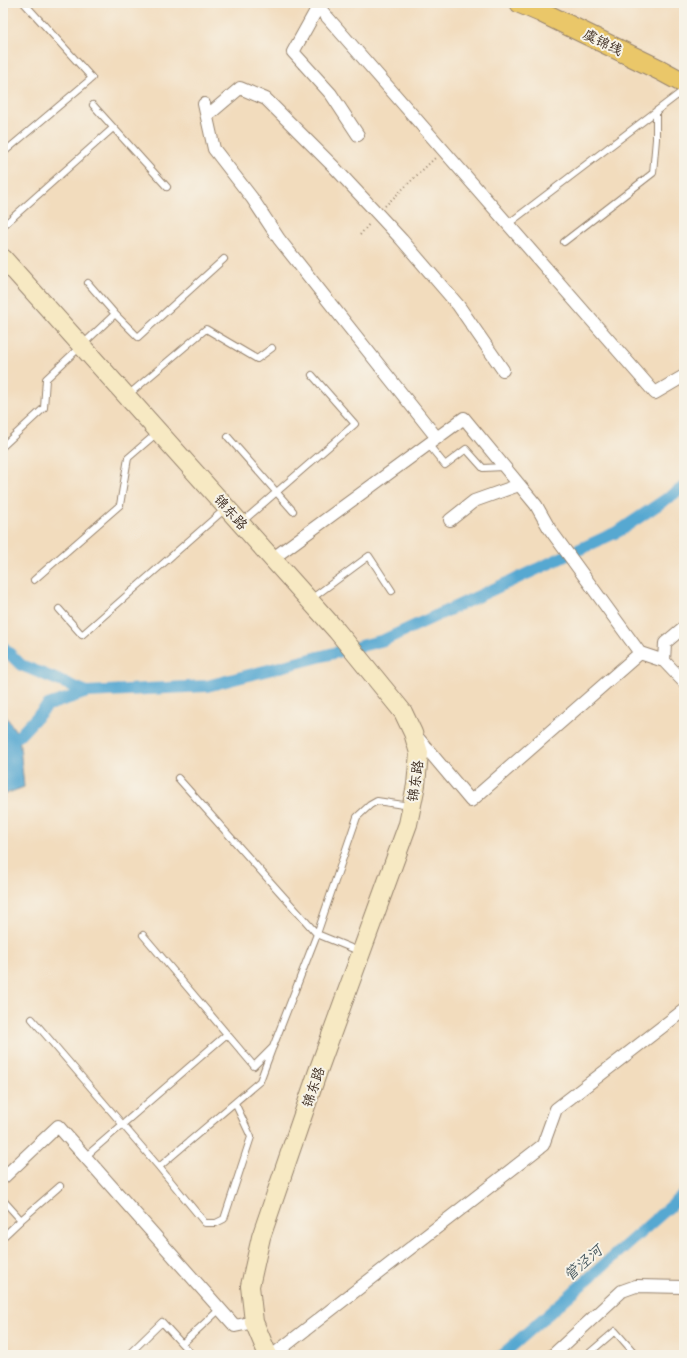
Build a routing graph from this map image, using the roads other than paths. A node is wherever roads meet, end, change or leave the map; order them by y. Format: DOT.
graph roads {
  1 [pos="24,3"];
  2 [pos="520,3"];
  3 [pos="316,5"];
  4 [pos="684,84"];
  5 [pos="684,90"];
  6 [pos="93,104"];
  7 [pos="656,111"];
  8 [pos="113,128"];
  9 [pos="358,135"];
  10 [pos="3,153"];
  11 [pos="167,187"];
  12 [pos="508,224"];
  13 [pos="3,226"];
  14 [pos="564,242"];
  15 [pos="3,258"];
  16 [pos="224,259"];
  17 [pos="88,283"];
  18 [pos="115,314"];
  19 [pos="80,345"];
  20 [pos="272,348"];
  21 [pos="503,370"];
  22 [pos="312,375"];
  23 [pos="684,376"];
  24 [pos="126,396"];
  25 [pos="158,432"];
  26 [pos="228,437"];
  27 [pos="432,441"];
  28 [pos="3,446"];
  29 [pos="504,466"];
  30 [pos="519,485"];
  31 [pos="276,492"];
  32 [pos="227,508"];
  33 [pos="293,511"];
  34 [pos="450,520"];
  35 [pos="241,523"];
  36 [pos="272,559"];
  37 [pos="34,580"];
  38 [pos="392,591"];
  39 [pos="309,600"];
  40 [pos="59,609"];
  41 [pos="684,627"];
  42 [pos="640,653"];
  43 [pos="664,661"];
  44 [pos="684,682"];
  45 [pos="413,733"];
  46 [pos="178,778"];
  47 [pos="412,806"];
  48 [pos="143,934"];
  49 [pos="317,934"];
  50 [pos="362,952"];
  51 [pos="684,1010"];
  52 [pos="32,1019"];
  53 [pos="227,1034"];
  54 [pos="273,1047"];
  55 [pos="234,1103"];
  56 [pos="123,1125"];
  57 [pos="86,1157"];
  58 [pos="159,1167"];
  59 [pos="3,1178"];
  60 [pos="60,1186"];
  61 [pos="3,1200"];
  62 [pos="21,1220"];
  63 [pos="3,1237"];
  64 [pos="684,1287"];
  65 [pos="220,1309"];
  66 [pos="254,1322"];
  67 [pos="182,1344"];
  68 [pos="128,1355"];
  69 [pos="192,1355"];
  70 [pos="268,1355"];
  71 [pos="273,1355"];
  72 [pos="553,1355"];
  73 [pos="587,1355"];
  74 [pos="636,1355"];
  1 -- 10 [label="lane"];
  2 -- 4 [label="main road, 虞锦线"];
  3 -- 9 [label="street"];
  3 -- 12 [label="street"];
  5 -- 7 [label="lane"];
  6 -- 8 [label="lane"];
  7 -- 12 [label="lane"];
  7 -- 14 [label="lane"];
  8 -- 11 [label="lane"];
  8 -- 13 [label="lane"];
  12 -- 23 [label="street"];
  15 -- 19 [label="main road, 锦东路"];
  16 -- 18 [label="lane"];
  17 -- 18 [label="lane"];
  18 -- 19 [label="lane"];
  19 -- 24 [label="main road, 锦东路"];
  19 -- 28 [label="lane"];
  20 -- 24 [label="lane"];
  21 -- 27 [label="street"];
  22 -- 31 [label="lane"];
  24 -- 25 [label="main road, 锦东路"];
  25 -- 32 [label="main road, 锦东路"];
  25 -- 37 [label="lane"];
  26 -- 31 [label="lane"];
  27 -- 29 [label="lane"];
  27 -- 29 [label="street"];
  27 -- 36 [label="street"];
  29 -- 30 [label="street"];
  30 -- 34 [label="street"];
  30 -- 42 [label="street"];
  31 -- 33 [label="lane"];
  31 -- 35 [label="lane"];
  32 -- 35 [label="main road, 锦东路"];
  32 -- 40 [label="lane"];
  35 -- 36 [label="main road, 锦东路"];
  36 -- 39 [label="main road, 锦东路"];
  38 -- 39 [label="lane"];
  39 -- 45 [label="main road, 锦东路"];
  41 -- 43 [label="street"];
  42 -- 43 [label="street"];
  42 -- 45 [label="street"];
  43 -- 44 [label="street"];
  45 -- 47 [label="main road, 锦东路"];
  46 -- 49 [label="lane"];
  47 -- 49 [label="lane"];
  47 -- 50 [label="main road, 锦东路"];
  48 -- 53 [label="lane"];
  49 -- 50 [label="lane"];
  49 -- 54 [label="lane"];
  50 -- 66 [label="main road, 锦东路"];
  51 -- 71 [label="street"];
  52 -- 56 [label="lane"];
  53 -- 54 [label="lane"];
  53 -- 56 [label="lane"];
  54 -- 55 [label="lane"];
  55 -- 58 [label="lane"];
  55 -- 58 [label="lane"];
  56 -- 57 [label="lane"];
  56 -- 58 [label="lane"];
  57 -- 59 [label="street"];
  57 -- 65 [label="street"];
  60 -- 62 [label="lane"];
  61 -- 62 [label="lane"];
  62 -- 63 [label="lane"];
  64 -- 72 [label="street"];
  65 -- 66 [label="street"];
  65 -- 67 [label="lane"];
  66 -- 70 [label="main road, 锦东路"];
  67 -- 68 [label="lane"];
  67 -- 69 [label="lane"];
  73 -- 74 [label="lane"];
}
